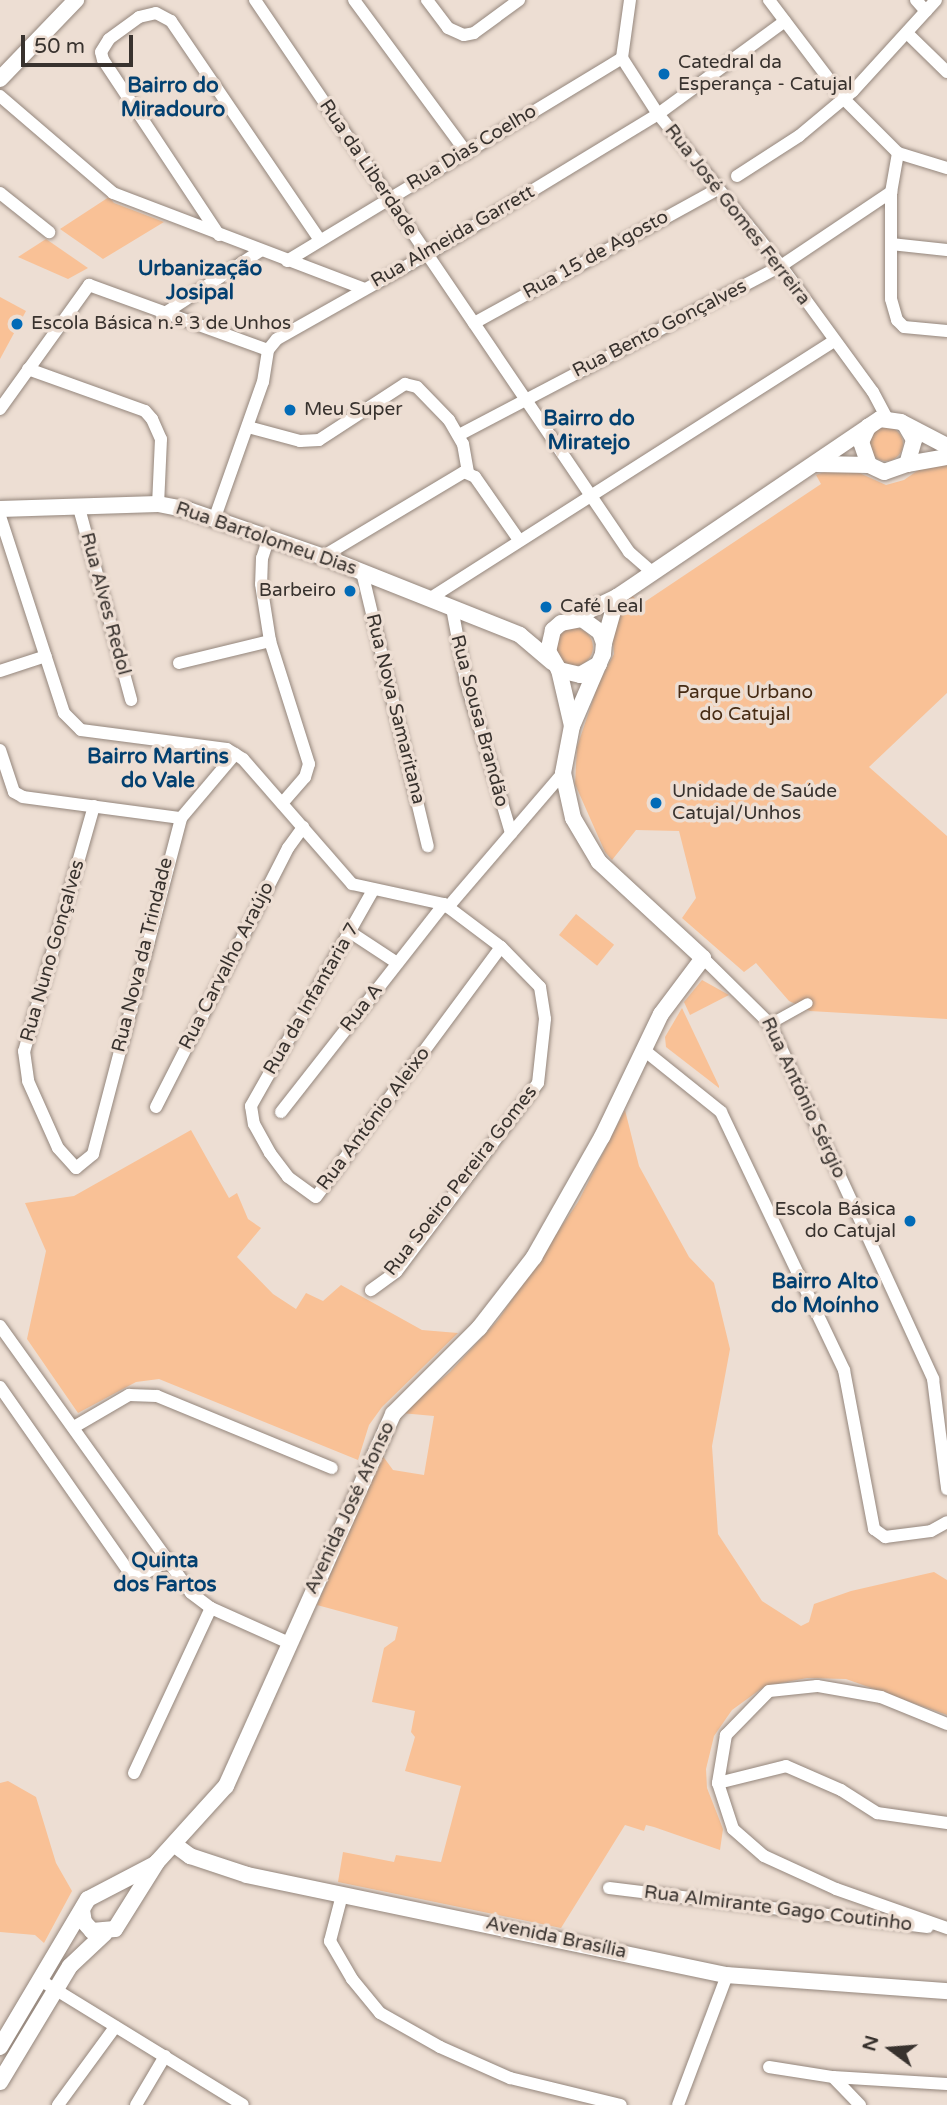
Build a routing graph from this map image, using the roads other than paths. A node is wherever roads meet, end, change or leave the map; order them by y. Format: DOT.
graph roads {
  1 [pos="76,0"];
  2 [pos="255,0"];
  3 [pos="354,0"];
  4 [pos="427,0"];
  5 [pos="519,0"];
  6 [pos="630,0"];
  7 [pos="769,0"];
  8 [pos="916,0"];
  9 [pos="936,0"];
  10 [pos="926,11"];
  11 [pos="785,21"];
  12 [pos="907,33"];
  13 [pos="622,58"];
  14 [pos="947,72"];
  15 [pos="0,79"];
  16 [pos="0,96"];
  17 [pos="844,99"];
  18 [pos="658,114"];
  19 [pos="467,153"];
  20 [pos="898,153"];
  21 [pos="947,168"];
  22 [pos="737,176"];
  23 [pos="718,189"];
  24 [pos="891,192"];
  25 [pos="0,193"];
  26 [pos="387,198"];
  27 [pos="49,232"];
  28 [pos="219,234"];
  29 [pos="320,240"];
  30 [pos="891,244"];
  31 [pos="947,250"];
  32 [pos="260,251"];
  33 [pos="428,254"];
  34 [pos="287,261"];
  35 [pos="781,266"];
  36 [pos="364,289"];
  37 [pos="162,315"];
  38 [pos="474,323"];
  39 [pos="947,331"];
  40 [pos="834,341"];
  41 [pos="268,350"];
  42 [pos="28,369"];
  43 [pos="527,397"];
  44 [pos="0,409"];
  45 [pos="887,418"];
  46 [pos="906,426"];
  47 [pos="248,427"];
  48 [pos="868,427"];
  49 [pos="459,435"];
  50 [pos="947,446"];
  51 [pos="947,457"];
  52 [pos="817,464"];
  53 [pos="907,464"];
  54 [pos="869,465"];
  55 [pos="468,472"];
  56 [pos="591,494"];
  57 [pos="158,504"];
  58 [pos="79,508"];
  59 [pos="0,509"];
  60 [pos="0,516"];
  61 [pos="214,520"];
  62 [pos="268,540"];
  63 [pos="519,540"];
  64 [pos="322,557"];
  65 [pos="362,572"];
  66 [pos="653,573"];
  67 [pos="617,597"];
  68 [pos="429,599"];
  69 [pos="452,608"];
  70 [pos="571,619"];
  71 [pos="553,630"];
  72 [pos="520,635"];
  73 [pos="270,641"];
  74 [pos="604,643"];
  75 [pos="46,656"];
  76 [pos="179,663"];
  77 [pos="599,664"];
  78 [pos="556,666"];
  79 [pos="0,671"];
  80 [pos="131,700"];
  81 [pos="572,726"];
  82 [pos="0,750"];
  83 [pos="235,754"];
  84 [pos="563,773"];
  85 [pos="282,803"];
  86 [pos="94,806"];
  87 [pos="181,818"];
  88 [pos="303,827"];
  89 [pos="510,833"];
  90 [pos="429,846"];
  91 [pos="372,892"];
  92 [pos="446,906"];
  93 [pos="350,932"];
  94 [pos="501,947"];
  95 [pos="704,958"];
  96 [pos="397,963"];
  97 [pos="808,1003"];
  98 [pos="770,1024"];
  99 [pos="644,1051"];
  100 [pos="156,1107"];
  101 [pos="251,1107"];
  102 [pos="281,1112"];
  103 [pos="76,1168"];
  104 [pos="372,1290"];
  105 [pos="0,1326"];
  106 [pos="933,1380"];
  107 [pos="0,1387"];
  108 [pos="947,1404"];
  109 [pos="74,1427"];
  110 [pos="332,1468"];
  111 [pos="947,1489"];
  112 [pos="947,1522"];
  113 [pos="169,1561"];
  114 [pos="211,1608"];
  115 [pos="289,1643"];
  116 [pos="947,1724"];
  117 [pos="134,1773"];
  118 [pos="718,1783"];
  119 [pos="947,1823"];
  120 [pos="175,1845"];
  121 [pos="157,1863"];
  122 [pos="609,1888"];
  123 [pos="99,1894"];
  124 [pos="342,1895"];
  125 [pos="82,1910"];
  126 [pos="121,1919"];
  127 [pos="947,1929"];
  128 [pos="105,1933"];
  129 [pos="727,1975"];
  130 [pos="40,1980"];
  131 [pos="55,1989"];
  132 [pos="947,1991"];
  133 [pos="115,2026"];
  134 [pos="0,2048"];
  135 [pos="164,2056"];
  136 [pos="769,2067"];
  137 [pos="833,2077"];
  138 [pos="0,2082"];
  139 [pos="947,2084"];
  140 [pos="58,2105"];
  141 [pos="136,2105"];
  142 [pos="243,2105"];
  143 [pos="621,2105"];
  144 [pos="678,2105"];
  145 [pos="860,2105"];
  1 -- 15 [label="street"];
  2 -- 26 [label="street, Rua da Liberdade"];
  3 -- 19 [label="street"];
  4 -- 5 [label="street"];
  6 -- 13 [label="street"];
  7 -- 11 [label="street"];
  8 -- 10 [label="street"];
  9 -- 10 [label="street"];
  10 -- 12 [label="street"];
  11 -- 17 [label="street"];
  11 -- 18 [label="street, Rua Almeida Garrett"];
  12 -- 14 [label="street"];
  12 -- 17 [label="street"];
  13 -- 18 [label="street, Rua José Gomes Ferreira"];
  13 -- 19 [label="street, Rua Dias Coelho"];
  16 -- 28 [label="street"];
  17 -- 20 [label="street"];
  17 -- 22 [label="street"];
  18 -- 23 [label="street, Rua José Gomes Ferreira"];
  18 -- 33 [label="street, Rua Almeida Garrett"];
  19 -- 26 [label="street, Rua Dias Coelho"];
  20 -- 21 [label="street"];
  20 -- 24 [label="street"];
  23 -- 35 [label="street, Rua José Gomes Ferreira"];
  23 -- 38 [label="street, Rua 15 de Agosto"];
  24 -- 30 [label="street"];
  24 -- 35 [label="street, Rua Bento Gonçalves"];
  25 -- 27 [label="street"];
  26 -- 29 [label="street, Rua Dias Coelho"];
  26 -- 33 [label="street, Rua da Liberdade"];
  28 -- 29 [label="street"];
  28 -- 32 [label="street"];
  29 -- 34 [label="street, Rua Dias Coelho"];
  30 -- 31 [label="street"];
  30 -- 39 [label="street"];
  32 -- 34 [label="street"];
  32 -- 37 [label="street"];
  33 -- 36 [label="street, Rua Almeida Garrett"];
  33 -- 38 [label="street, Rua da Liberdade"];
  34 -- 36 [label="street"];
  35 -- 40 [label="street, Rua José Gomes Ferreira"];
  35 -- 43 [label="street, Rua Bento Gonçalves"];
  36 -- 41 [label="street, Rua Almeida Garrett"];
  37 -- 41 [label="street"];
  37 -- 42 [label="street"];
  38 -- 43 [label="street, Rua da Liberdade"];
  40 -- 45 [label="street, Rua José Gomes Ferreira"];
  40 -- 56 [label="street"];
  41 -- 47 [label="street"];
  42 -- 44 [label="street"];
  42 -- 57 [label="street"];
  43 -- 49 [label="street, Rua Bento Gonçalves"];
  43 -- 56 [label="street, Rua da Liberdade"];
  45 -- 46 [label="street"];
  45 -- 48 [label="street"];
  46 -- 50 [label="street"];
  46 -- 53 [label="street"];
  47 -- 49 [label="street"];
  47 -- 61 [label="street"];
  48 -- 52 [label="street"];
  48 -- 54 [label="street"];
  49 -- 55 [label="street"];
  51 -- 53 [label="street"];
  52 -- 54 [label="street"];
  52 -- 66 [label="street"];
  53 -- 54 [label="street"];
  55 -- 63 [label="street"];
  55 -- 64 [label="street"];
  56 -- 63 [label="street"];
  56 -- 66 [label="street, Rua da Liberdade"];
  57 -- 58 [label="street, Rua Bartolomeu Dias"];
  57 -- 61 [label="street, Rua Bartolomeu Dias"];
  58 -- 59 [label="street, Rua Bartolomeu Dias"];
  58 -- 80 [label="street, Rua Alves Redol"];
  60 -- 75 [label="street"];
  61 -- 62 [label="street, Rua Bartolomeu Dias"];
  62 -- 64 [label="street, Rua Bartolomeu Dias"];
  62 -- 73 [label="street"];
  63 -- 68 [label="street"];
  64 -- 65 [label="street, Rua Bartolomeu Dias"];
  65 -- 68 [label="street, Rua Bartolomeu Dias"];
  65 -- 90 [label="street, Rua Nova Samaritana"];
  66 -- 67 [label="street"];
  67 -- 70 [label="street"];
  67 -- 74 [label="street"];
  68 -- 69 [label="street, Rua Bartolomeu Dias"];
  69 -- 72 [label="street, Rua Bartolomeu Dias"];
  69 -- 89 [label="street, Rua Sousa Brandão"];
  70 -- 71 [label="street"];
  70 -- 74 [label="street"];
  71 -- 72 [label="street"];
  71 -- 78 [label="street"];
  72 -- 78 [label="street, Rua Bartolomeu Dias"];
  73 -- 76 [label="street"];
  73 -- 85 [label="street"];
  74 -- 77 [label="street"];
  75 -- 79 [label="street"];
  75 -- 83 [label="street"];
  77 -- 78 [label="street"];
  77 -- 81 [label="street, Rua António Sérgio"];
  78 -- 81 [label="street, Rua António Sérgio"];
  81 -- 84 [label="street, Rua António Sérgio"];
  82 -- 86 [label="street"];
  83 -- 85 [label="street"];
  83 -- 87 [label="street, Rua Nova da Trindade"];
  84 -- 89 [label="street"];
  84 -- 95 [label="street, Rua António Sérgio"];
  85 -- 88 [label="street"];
  86 -- 87 [label="street"];
  86 -- 103 [label="street, Rua Nuno Gonçalves"];
  87 -- 103 [label="street, Rua Nova da Trindade"];
  88 -- 91 [label="street"];
  88 -- 100 [label="street, Rua Carvalho Araújo"];
  89 -- 92 [label="street"];
  91 -- 92 [label="street"];
  91 -- 93 [label="street, Rua da Infantaria 7"];
  92 -- 94 [label="street, Rua Soeiro Pereira Gomes"];
  92 -- 96 [label="street, Rua A"];
  93 -- 96 [label="street"];
  93 -- 101 [label="street, Rua da Infantaria 7"];
  94 -- 101 [label="street, Rua António Aleixo"];
  94 -- 104 [label="street, Rua Soeiro Pereira Gomes"];
  95 -- 98 [label="street, Rua António Sérgio"];
  95 -- 99 [label="street, Avenida José Afonso"];
  96 -- 102 [label="street, Rua A"];
  97 -- 98 [label="street"];
  98 -- 106 [label="street, Rua António Sérgio"];
  99 -- 112 [label="street"];
  99 -- 115 [label="street, Avenida José Afonso"];
  105 -- 109 [label="street"];
  106 -- 108 [label="street"];
  106 -- 111 [label="street, Rua António Sérgio"];
  107 -- 113 [label="street"];
  109 -- 110 [label="street"];
  109 -- 113 [label="street"];
  113 -- 114 [label="street"];
  114 -- 115 [label="street"];
  114 -- 117 [label="street"];
  115 -- 120 [label="street, Avenida José Afonso"];
  116 -- 118 [label="street"];
  118 -- 119 [label="street"];
  118 -- 127 [label="street"];
  120 -- 121 [label="street, Avenida José Afonso"];
  120 -- 124 [label="street, Avenida Brasília"];
  121 -- 123 [label="street, Avenida José Afonso"];
  121 -- 126 [label="street, Avenida José Afonso"];
  122 -- 127 [label="street, Rua Almirante Gago Coutinho"];
  123 -- 125 [label="street"];
  123 -- 126 [label="street"];
  124 -- 129 [label="street, Avenida Brasília"];
  124 -- 143 [label="street"];
  125 -- 128 [label="street"];
  125 -- 130 [label="street"];
  126 -- 128 [label="street"];
  128 -- 131 [label="street"];
  129 -- 132 [label="street, Avenida Brasília"];
  129 -- 144 [label="street"];
  130 -- 131 [label="street"];
  130 -- 134 [label="street"];
  131 -- 133 [label="street"];
  131 -- 138 [label="street"];
  133 -- 135 [label="street"];
  133 -- 140 [label="street"];
  135 -- 141 [label="street"];
  135 -- 142 [label="street"];
  136 -- 137 [label="street"];
  137 -- 139 [label="street"];
  137 -- 145 [label="street"];
}
